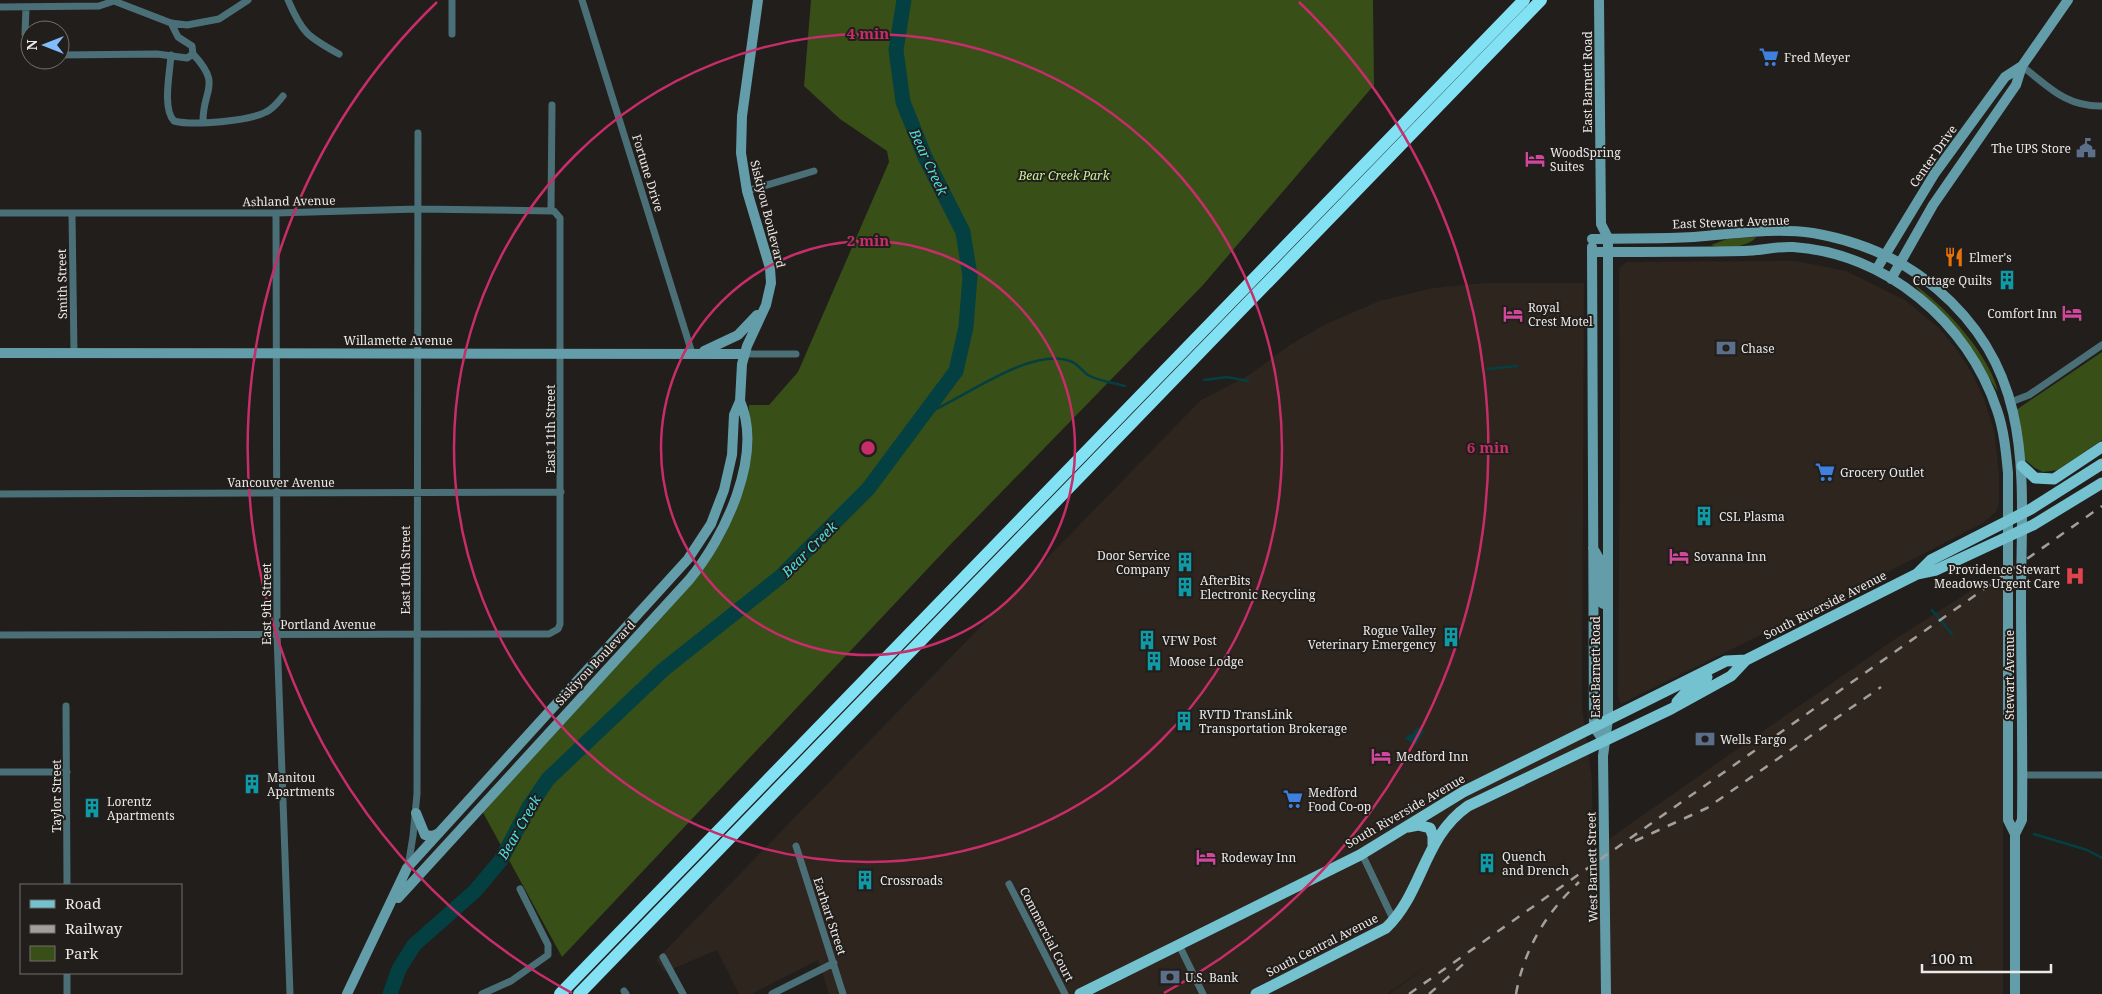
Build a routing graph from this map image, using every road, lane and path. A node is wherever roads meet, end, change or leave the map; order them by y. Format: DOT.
graph roads {
  1 [pos="114,0"];
  2 [pos="248,0"];
  3 [pos="288,0"];
  4 [pos="452,0"];
  5 [pos="582,0"];
  6 [pos="758,0"];
  7 [pos="1524,0"];
  8 [pos="1541,0"];
  9 [pos="1599,0"];
  10 [pos="2068,0"];
  11 [pos="0,7"];
  12 [pos="26,8"];
  13 [pos="26,20"];
  14 [pos="171,23"];
  15 [pos="452,34"];
  16 [pos="193,54"];
  17 [pos="339,54"];
  18 [pos="70,55"];
  19 [pos="171,55"];
  20 [pos="2022,66"];
  21 [pos="283,96"];
  22 [pos="552,105"];
  23 [pos="2102,106"];
  24 [pos="203,123"];
  25 [pos="418,133"];
  26 [pos="814,171"];
  27 [pos="747,191"];
  28 [pos="418,209"];
  29 [pos="551,210"];
  30 [pos="276,213"];
  31 [pos="0,214"];
  32 [pos="72,214"];
  33 [pos="1600,224"];
  34 [pos="1608,238"];
  35 [pos="1592,239"];
  36 [pos="1592,252"];
  37 [pos="1608,252"];
  38 [pos="1885,255"];
  39 [pos="1900,263"];
  40 [pos="1876,270"];
  41 [pos="1891,279"];
  42 [pos="766,305"];
  43 [pos="2102,345"];
  44 [pos="277,352"];
  45 [pos="418,352"];
  46 [pos="561,352"];
  47 [pos="0,353"];
  48 [pos="74,353"];
  49 [pos="696,353"];
  50 [pos="744,354"];
  51 [pos="796,354"];
  52 [pos="740,401"];
  53 [pos="2010,402"];
  54 [pos="2102,447"];
  55 [pos="2102,464"];
  56 [pos="2022,466"];
  57 [pos="2102,483"];
  58 [pos="561,492"];
  59 [pos="277,493"];
  60 [pos="417,493"];
  61 [pos="0,494"];
  62 [pos="2022,513"];
  63 [pos="2008,520"];
  64 [pos="2022,530"];
  65 [pos="2008,537"];
  66 [pos="1593,547"];
  67 [pos="1917,574"];
  68 [pos="1608,604"];
  69 [pos="560,624"];
  70 [pos="0,635"];
  71 [pos="277,635"];
  72 [pos="417,635"];
  73 [pos="1746,660"];
  74 [pos="1704,672"];
  75 [pos="2008,694"];
  76 [pos="66,706"];
  77 [pos="1671,709"];
  78 [pos="1608,720"];
  79 [pos="1594,726"];
  80 [pos="1604,741"];
  81 [pos="0,772"];
  82 [pos="67,772"];
  83 [pos="2023,775"];
  84 [pos="2102,775"];
  85 [pos="416,813"];
  86 [pos="1458,813"];
  87 [pos="1401,829"];
  88 [pos="440,832"];
  89 [pos="2015,834"];
  90 [pos="1433,845"];
  91 [pos="796,846"];
  92 [pos="1362,854"];
  93 [pos="407,868"];
  94 [pos="67,884"];
  95 [pos="1009,884"];
  96 [pos="520,889"];
  97 [pos="390,908"];
  98 [pos="1394,921"];
  99 [pos="1179,944"];
  100 [pos="663,957"];
  101 [pos="834,963"];
  102 [pos="67,974"];
  103 [pos="1605,993"];
  104 [pos="67,994"];
  105 [pos="290,994"];
  106 [pos="347,994"];
  107 [pos="482,994"];
  108 [pos="560,994"];
  109 [pos="580,994"];
  110 [pos="683,994"];
  111 [pos="772,994"];
  112 [pos="843,994"];
  113 [pos="1065,994"];
  114 [pos="1080,994"];
  115 [pos="1203,994"];
  116 [pos="1256,994"];
  117 [pos="2015,994"];
  1 -- 12 [label="street"];
  1 -- 14 [label="street"];
  2 -- 14 [label="street"];
  3 -- 17 [label="street"];
  4 -- 15 [label="street"];
  5 -- 49 [label="street, Fortune Drive"];
  6 -- 27 [label="main road, Siskiyou Boulevard"];
  7 -- 108 [label="highway"];
  8 -- 109 [label="highway"];
  9 -- 33 [label="main road, East Barnett Road"];
  10 -- 20 [label="main road, Center Drive"];
  11 -- 12 [label="street"];
  12 -- 13 [label="street"];
  14 -- 16 [label="street"];
  16 -- 19 [label="street"];
  16 -- 24 [label="street"];
  18 -- 19 [label="street"];
  19 -- 24 [label="street"];
  20 -- 23 [label="street"];
  20 -- 38 [label="main road, Center Drive"];
  20 -- 39 [label="main road, Center Drive"];
  21 -- 24 [label="street"];
  22 -- 29 [label="street"];
  25 -- 28 [label="street, East 10th Street"];
  26 -- 27 [label="street"];
  27 -- 42 [label="main road, Siskiyou Boulevard"];
  28 -- 29 [label="street, Ashland Avenue"];
  28 -- 30 [label="street, Ashland Avenue"];
  28 -- 45 [label="street, East 10th Street"];
  29 -- 46 [label="street, East 11th Street"];
  30 -- 32 [label="street, Ashland Avenue"];
  30 -- 44 [label="street, East 9th Street"];
  31 -- 32 [label="street, Ashland Avenue"];
  32 -- 48 [label="street, Smith Street"];
  33 -- 34 [label="main road, East Barnett Road"];
  33 -- 35 [label="main road, East Barnett Road"];
  34 -- 35 [label="main road, East Stewart Avenue"];
  34 -- 37 [label="main road, East Barnett Road"];
  34 -- 38 [label="main road, East Stewart Avenue"];
  35 -- 36 [label="main road, East Barnett Road"];
  36 -- 37 [label="main road"];
  36 -- 66 [label="main road, East Barnett Road"];
  37 -- 40 [label="main road"];
  37 -- 68 [label="main road, East Barnett Road"];
  38 -- 39 [label="main road, East Stewart Avenue"];
  38 -- 40 [label="main road, Center Drive"];
  39 -- 41 [label="main road, Center Drive"];
  39 -- 53 [label="main road, East Stewart Avenue"];
  40 -- 41 [label="main road"];
  41 -- 63 [label="main road"];
  42 -- 49 [label="main road"];
  42 -- 50 [label="main road, Siskiyou Boulevard"];
  43 -- 53 [label="street"];
  44 -- 45 [label="main road, Willamette Avenue"];
  44 -- 48 [label="main road, Willamette Avenue"];
  44 -- 59 [label="street, East 9th Street"];
  45 -- 46 [label="main road, Willamette Avenue"];
  45 -- 60 [label="street, East 10th Street"];
  46 -- 49 [label="main road, Willamette Avenue"];
  46 -- 58 [label="street, East 11th Street"];
  47 -- 48 [label="main road, Willamette Avenue"];
  49 -- 50 [label="main road, Willamette Avenue"];
  50 -- 51 [label="street, Willamette Avenue"];
  50 -- 52 [label="main road, Siskiyou Boulevard"];
  52 -- 88 [label="main road, Siskiyou Boulevard"];
  52 -- 97 [label="main road, Siskiyou Boulevard"];
  53 -- 56 [label="main road, East Stewart Avenue"];
  54 -- 56 [label="main road"];
  55 -- 62 [label="main road, South Riverside Avenue"];
  56 -- 62 [label="main road, East Stewart Avenue"];
  57 -- 64 [label="main road, South Riverside Avenue"];
  58 -- 60 [label="street, Vancouver Avenue"];
  58 -- 69 [label="street, East 11th Street"];
  59 -- 60 [label="street, Vancouver Avenue"];
  59 -- 61 [label="street, Vancouver Avenue"];
  59 -- 71 [label="street, East 9th Street"];
  60 -- 72 [label="street, East 10th Street"];
  62 -- 63 [label="main road, South Riverside Avenue"];
  62 -- 64 [label="main road, Stewart Avenue"];
  63 -- 65 [label="main road, Stewart Avenue"];
  63 -- 67 [label="main road, South Riverside Avenue"];
  64 -- 65 [label="main road, South Riverside Avenue"];
  64 -- 83 [label="main road, Stewart Avenue"];
  65 -- 67 [label="main road, South Riverside Avenue"];
  65 -- 75 [label="main road, Stewart Avenue"];
  66 -- 68 [label="main road"];
  66 -- 79 [label="main road, East Barnett Road"];
  67 -- 73 [label="main road, South Riverside Avenue"];
  68 -- 78 [label="main road, East Barnett Road"];
  69 -- 72 [label="street, Portland Avenue"];
  70 -- 71 [label="street, Portland Avenue"];
  71 -- 72 [label="street, Portland Avenue"];
  71 -- 105 [label="street, East 9th Street"];
  72 -- 85 [label="street, East 10th Street"];
  73 -- 74 [label="main road, South Riverside Avenue"];
  73 -- 77 [label="main road, South Riverside Avenue"];
  74 -- 77 [label="main road"];
  74 -- 78 [label="main road, South Riverside Avenue"];
  75 -- 83 [label="main road"];
  75 -- 89 [label="main road, Stewart Avenue"];
  76 -- 82 [label="street, Taylor Street"];
  77 -- 80 [label="main road, South Riverside Avenue"];
  78 -- 79 [label="main road, South Riverside Avenue"];
  78 -- 80 [label="main road, East Barnett Road"];
  79 -- 80 [label="main road, East Barnett Road"];
  79 -- 87 [label="main road, South Riverside Avenue"];
  80 -- 86 [label="main road, South Riverside Avenue"];
  80 -- 103 [label="main road, West Barnett Street"];
  81 -- 82 [label="street"];
  82 -- 94 [label="street, Taylor Street"];
  83 -- 84 [label="street"];
  83 -- 89 [label="main road, Stewart Avenue"];
  85 -- 88 [label="main road"];
  85 -- 93 [label="street, East 10th Street"];
  86 -- 90 [label="main road, South Central Avenue"];
  87 -- 90 [label="main road"];
  87 -- 92 [label="main road, South Riverside Avenue"];
  88 -- 93 [label="main road, Siskiyou Boulevard"];
  89 -- 117 [label="main road, Stewart Avenue"];
  90 -- 98 [label="main road, South Central Avenue"];
  91 -- 101 [label="street, Earhart Street"];
  92 -- 98 [label="street"];
  92 -- 99 [label="main road, South Riverside Avenue"];
  93 -- 97 [label="main road, East 10th Street"];
  95 -- 113 [label="street, Commercial Court"];
  96 -- 107 [label="street"];
  97 -- 106 [label="main road, East 10th Street"];
  98 -- 116 [label="main road, South Central Avenue"];
  99 -- 114 [label="main road, South Riverside Avenue"];
  99 -- 115 [label="street"];
  100 -- 110 [label="street"];
  101 -- 111 [label="street"];
  101 -- 112 [label="street, Earhart Street"];
  102 -- 104 [label="street"];
}
